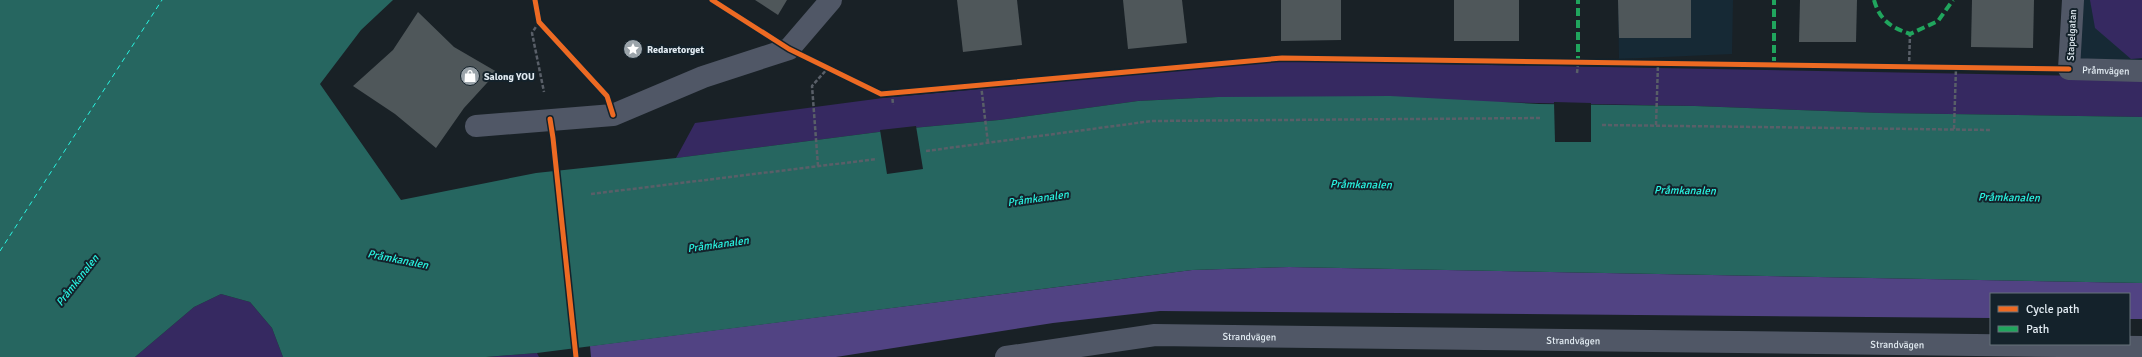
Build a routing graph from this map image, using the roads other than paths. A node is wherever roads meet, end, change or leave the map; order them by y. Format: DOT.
graph roads {
  1 [pos="831,0"];
  2 [pos="2073,0"];
  3 [pos="2069,69"];
  4 [pos="2142,71"];
  5 [pos="476,126"];
  6 [pos="2142,347"];
  7 [pos="1006,357"];
  1 -- 5 [label="street"];
  2 -- 3 [label="street, Stapelgatan"];
  3 -- 4 [label="street, Pråmvägen"];
  6 -- 7 [label="street, Strandvägen"];
}
